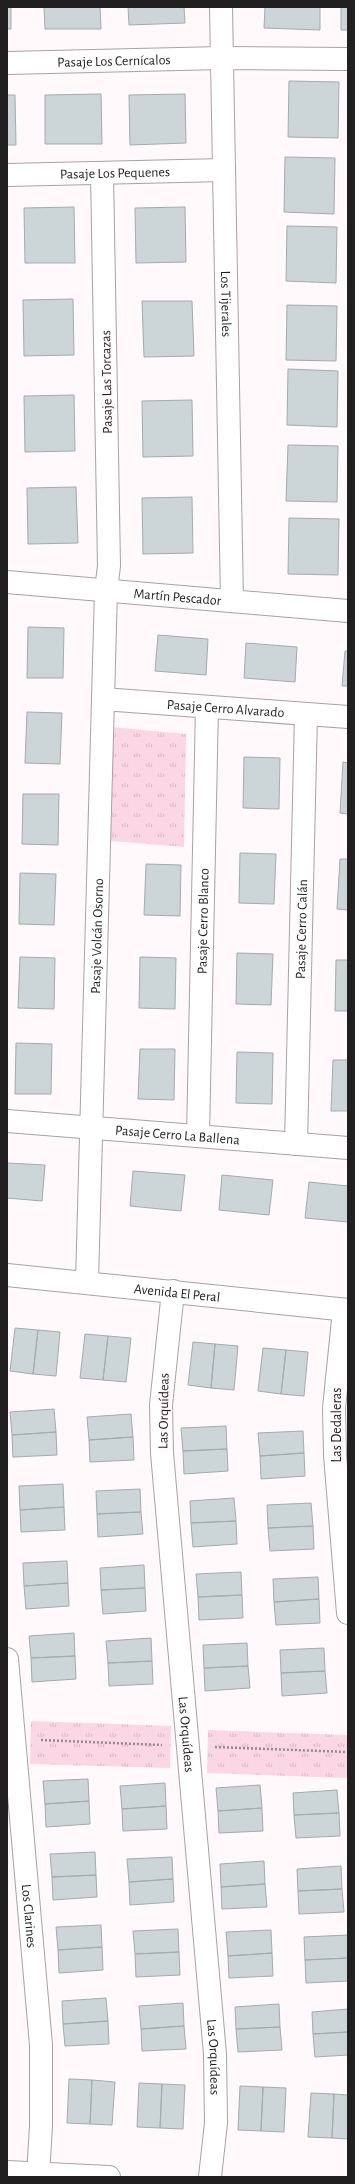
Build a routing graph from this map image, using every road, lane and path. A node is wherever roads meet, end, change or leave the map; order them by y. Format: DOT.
graph roads {
  1 [pos="221,7"];
  2 [pos="222,58"];
  3 [pos="348,60"];
  4 [pos="7,63"];
  5 [pos="224,170"];
  6 [pos="102,173"];
  7 [pos="7,175"];
  8 [pos="7,582"];
  9 [pos="106,590"];
  10 [pos="232,601"];
  11 [pos="348,611"];
  12 [pos="103,699"];
  13 [pos="207,707"];
  14 [pos="306,714"];
  15 [pos="348,717"];
  16 [pos="7,1121"];
  17 [pos="91,1128"];
  18 [pos="198,1136"];
  19 [pos="296,1144"];
  20 [pos="348,1148"];
  21 [pos="7,1275"];
  22 [pos="87,1282"];
  23 [pos="173,1291"];
  24 [pos="346,1310"];
  25 [pos="348,1613"];
  26 [pos="7,1659"];
  27 [pos="7,2172"];
  28 [pos="38,2174"];
  29 [pos="67,2176"];
  30 [pos="110,2177"];
  31 [pos="210,2177"];
  1 -- 2 [label="street, Los Tijerales"];
  2 -- 3 [label="street"];
  2 -- 4 [label="street, Pasaje Los Cernícalos"];
  2 -- 5 [label="street, Los Tijerales"];
  5 -- 6 [label="street, Pasaje Los Pequenes"];
  5 -- 10 [label="street, Los Tijerales"];
  6 -- 7 [label="street, Pasaje Los Pequenes"];
  6 -- 9 [label="street, Pasaje Las Torcazas"];
  8 -- 9 [label="street, Martín Pescador"];
  9 -- 10 [label="street, Martín Pescador"];
  9 -- 12 [label="street, Pasaje Volcán Osorno"];
  10 -- 11 [label="street, Martín Pescador"];
  12 -- 13 [label="street, Pasaje Cerro Alvarado"];
  12 -- 17 [label="street, Pasaje Volcán Osorno"];
  13 -- 14 [label="street, Pasaje Cerro Alvarado"];
  13 -- 18 [label="street, Pasaje Cerro Blanco"];
  14 -- 15 [label="street, Pasaje Cerro Alvarado"];
  14 -- 19 [label="street, Pasaje Cerro Calán"];
  16 -- 17 [label="street, Pasaje Cerro La Ballena"];
  17 -- 18 [label="street, Pasaje Cerro La Ballena"];
  17 -- 22 [label="street, Pasaje Volcán Osorno"];
  18 -- 19 [label="street, Pasaje Cerro La Ballena"];
  19 -- 20 [label="street, Pasaje Cerro La Ballena"];
  21 -- 22 [label="street, Avenida El Peral"];
  22 -- 23 [label="street, Avenida El Peral"];
  23 -- 24 [label="street, Avenida El Peral"];
  23 -- 31 [label="street, Las Orquídeas"];
  24 -- 25 [label="street, Las Dedaleras"];
  26 -- 28 [label="street, Los Clarines"];
  27 -- 28 [label="street"];
  28 -- 29 [label="street"];
  29 -- 30 [label="street"];
}
